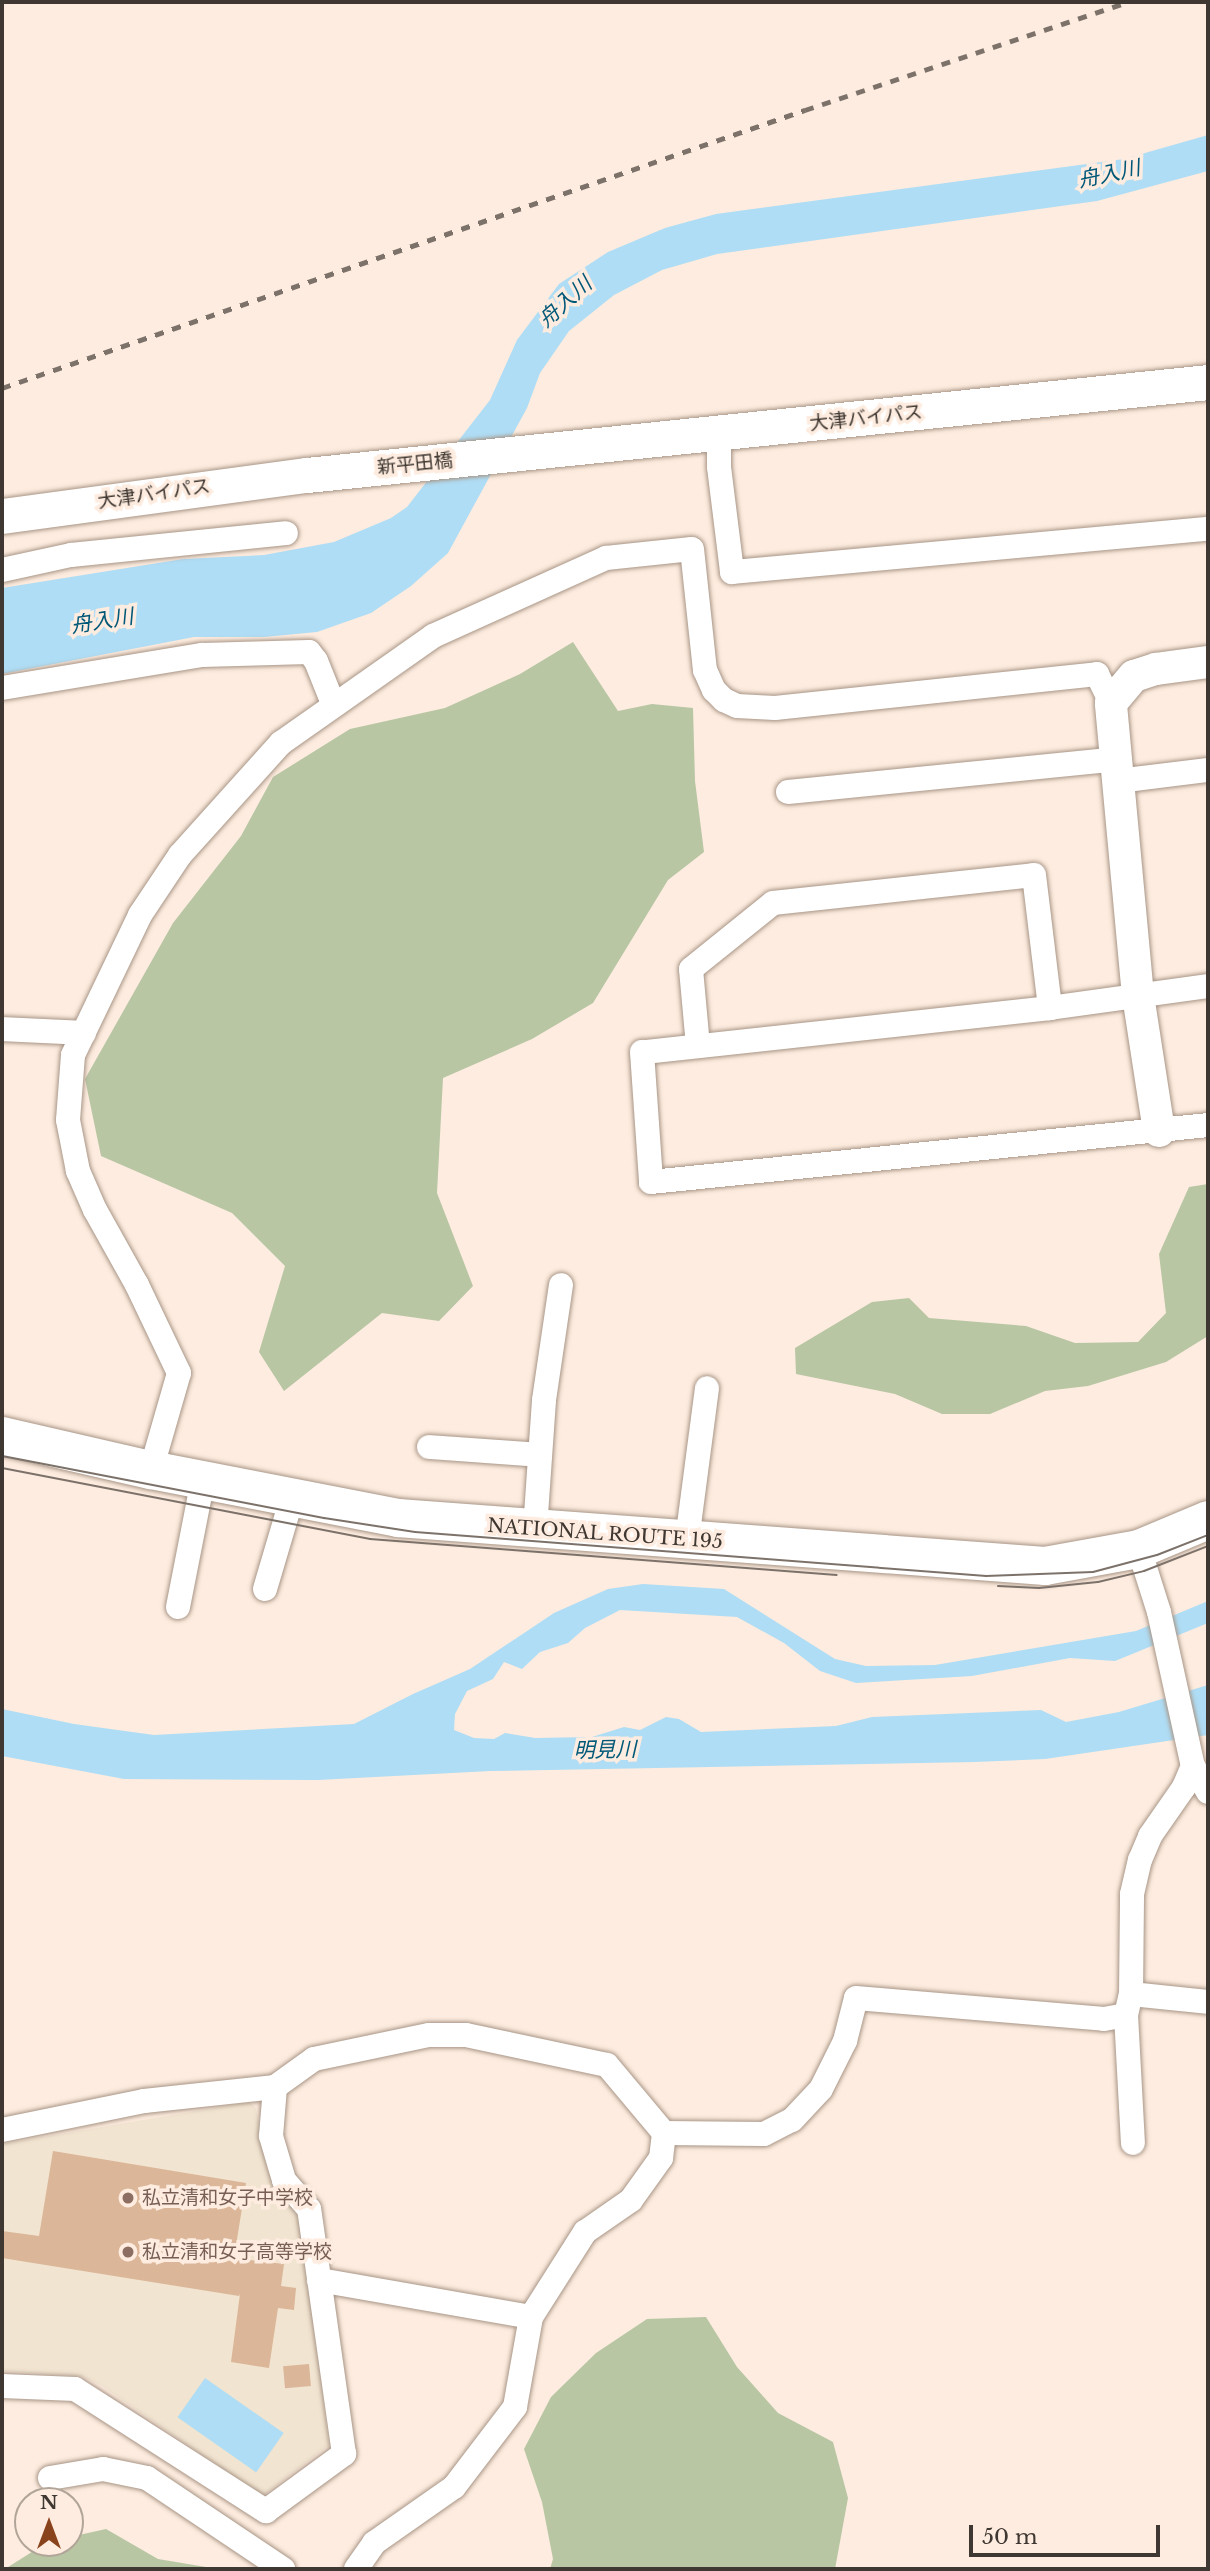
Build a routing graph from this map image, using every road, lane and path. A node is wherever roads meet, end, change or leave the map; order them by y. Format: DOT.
graph roads {
  1 [pos="1208,382"];
  2 [pos="719,433"];
  3 [pos="523,453"];
  4 [pos="307,475"];
  5 [pos="2,516"];
  6 [pos="1208,529"];
  7 [pos="286,533"];
  8 [pos="2,570"];
  9 [pos="1208,663"];
  10 [pos="2,688"];
  11 [pos="1111,703"];
  12 [pos="334,706"];
  13 [pos="1117,770"];
  14 [pos="1208,771"];
  15 [pos="788,792"];
  16 [pos="1208,986"];
  17 [pos="1138,996"];
  18 [pos="1050,1008"];
  19 [pos="2,1028"];
  20 [pos="84,1033"];
  21 [pos="698,1046"];
  22 [pos="1208,1125"];
  23 [pos="1159,1131"];
  24 [pos="561,1285"];
  25 [pos="707,1388"];
  26 [pos="2,1436"];
  27 [pos="429,1447"];
  28 [pos="540,1455"];
  29 [pos="151,1470"];
  30 [pos="203,1480"];
  31 [pos="292,1498"];
  32 [pos="1208,1520"];
  33 [pos="535,1529"];
  34 [pos="687,1540"];
  35 [pos="1139,1549"];
  36 [pos="265,1589"];
  37 [pos="178,1608"];
  38 [pos="1191,1757"];
  39 [pos="1208,1792"];
  40 [pos="1208,2002"];
  41 [pos="1128,2004"];
  42 [pos="275,2087"];
  43 [pos="2,2130"];
  44 [pos="664,2133"];
  45 [pos="1133,2143"];
  46 [pos="319,2280"];
  47 [pos="531,2317"];
  48 [pos="2,2386"];
  49 [pos="50,2478"];
  50 [pos="283,2569"];
  51 [pos="356,2569"];
  1 -- 2 [label="main road, 大津バイパス"];
  2 -- 3 [label="main road, 大津バイパス"];
  2 -- 6 [label="street"];
  3 -- 4 [label="main road, 新平田橋"];
  4 -- 5 [label="main road, 大津バイパス"];
  7 -- 8 [label="street"];
  9 -- 11 [label="street"];
  10 -- 12 [label="street"];
  11 -- 12 [label="street"];
  11 -- 13 [label="street"];
  12 -- 20 [label="street"];
  13 -- 14 [label="street"];
  13 -- 15 [label="street"];
  13 -- 17 [label="street"];
  16 -- 17 [label="street"];
  17 -- 18 [label="street"];
  17 -- 23 [label="street"];
  18 -- 21 [label="street"];
  18 -- 21 [label="street"];
  19 -- 20 [label="street"];
  20 -- 29 [label="street"];
  21 -- 23 [label="street"];
  22 -- 23 [label="street"];
  24 -- 28 [label="street"];
  25 -- 34 [label="street"];
  26 -- 29 [label="highway, NATIONAL ROUTE 195"];
  27 -- 28 [label="street"];
  28 -- 33 [label="street"];
  29 -- 30 [label="highway, NATIONAL ROUTE 195"];
  30 -- 31 [label="highway, NATIONAL ROUTE 195"];
  30 -- 37 [label="street"];
  31 -- 33 [label="highway, NATIONAL ROUTE 195"];
  31 -- 36 [label="street"];
  32 -- 35 [label="highway, NATIONAL ROUTE 195"];
  33 -- 34 [label="highway, NATIONAL ROUTE 195"];
  34 -- 35 [label="highway, NATIONAL ROUTE 195"];
  35 -- 38 [label="street"];
  38 -- 39 [label="street"];
  38 -- 41 [label="street"];
  40 -- 41 [label="street"];
  41 -- 44 [label="street"];
  41 -- 45 [label="street"];
  42 -- 43 [label="street"];
  42 -- 44 [label="street"];
  42 -- 46 [label="street"];
  44 -- 47 [label="street"];
  46 -- 47 [label="street"];
  46 -- 48 [label="street"];
  47 -- 51 [label="street"];
  49 -- 50 [label="street"];
}
